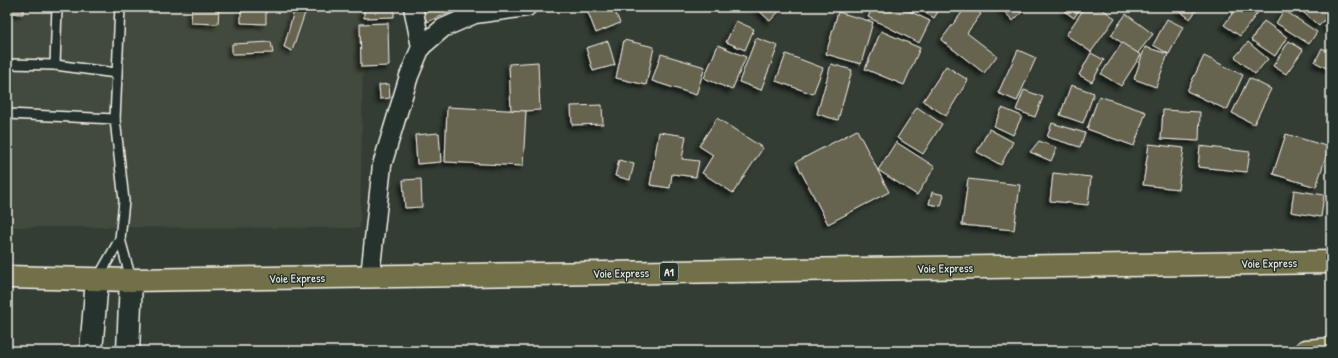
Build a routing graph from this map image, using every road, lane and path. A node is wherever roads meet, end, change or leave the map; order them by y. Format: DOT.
graph roads {
  1 [pos="57,7"];
  2 [pos="120,7"];
  3 [pos="413,7"];
  4 [pos="527,7"];
  5 [pos="421,47"];
  6 [pos="7,64"];
  7 [pos="55,65"];
  8 [pos="116,73"];
  9 [pos="7,114"];
  10 [pos="115,119"];
  11 [pos="120,239"];
  12 [pos="1331,262"];
  13 [pos="370,276"];
  14 [pos="7,277"];
  15 [pos="97,280"];
  16 [pos="131,280"];
  17 [pos="1331,349"];
  18 [pos="91,351"];
  19 [pos="128,351"];
  20 [pos="1306,351"];
  1 -- 7 [label="lane"];
  2 -- 8 [label="lane"];
  3 -- 5 [label="street"];
  4 -- 5 [label="street"];
  5 -- 13 [label="street"];
  6 -- 7 [label="lane"];
  7 -- 8 [label="lane"];
  8 -- 10 [label="lane"];
  9 -- 10 [label="lane"];
  10 -- 11 [label="lane"];
  11 -- 15 [label="lane"];
  11 -- 16 [label="lane"];
  12 -- 13 [label="highway, Voie Express / A1"];
  13 -- 16 [label="highway, Voie Express / A1"];
  14 -- 15 [label="highway, Voie Express / A1"];
  15 -- 16 [label="highway, Voie Express / A1"];
  15 -- 18 [label="street"];
  16 -- 19 [label="street"];
  17 -- 20 [label="highway"];
}
